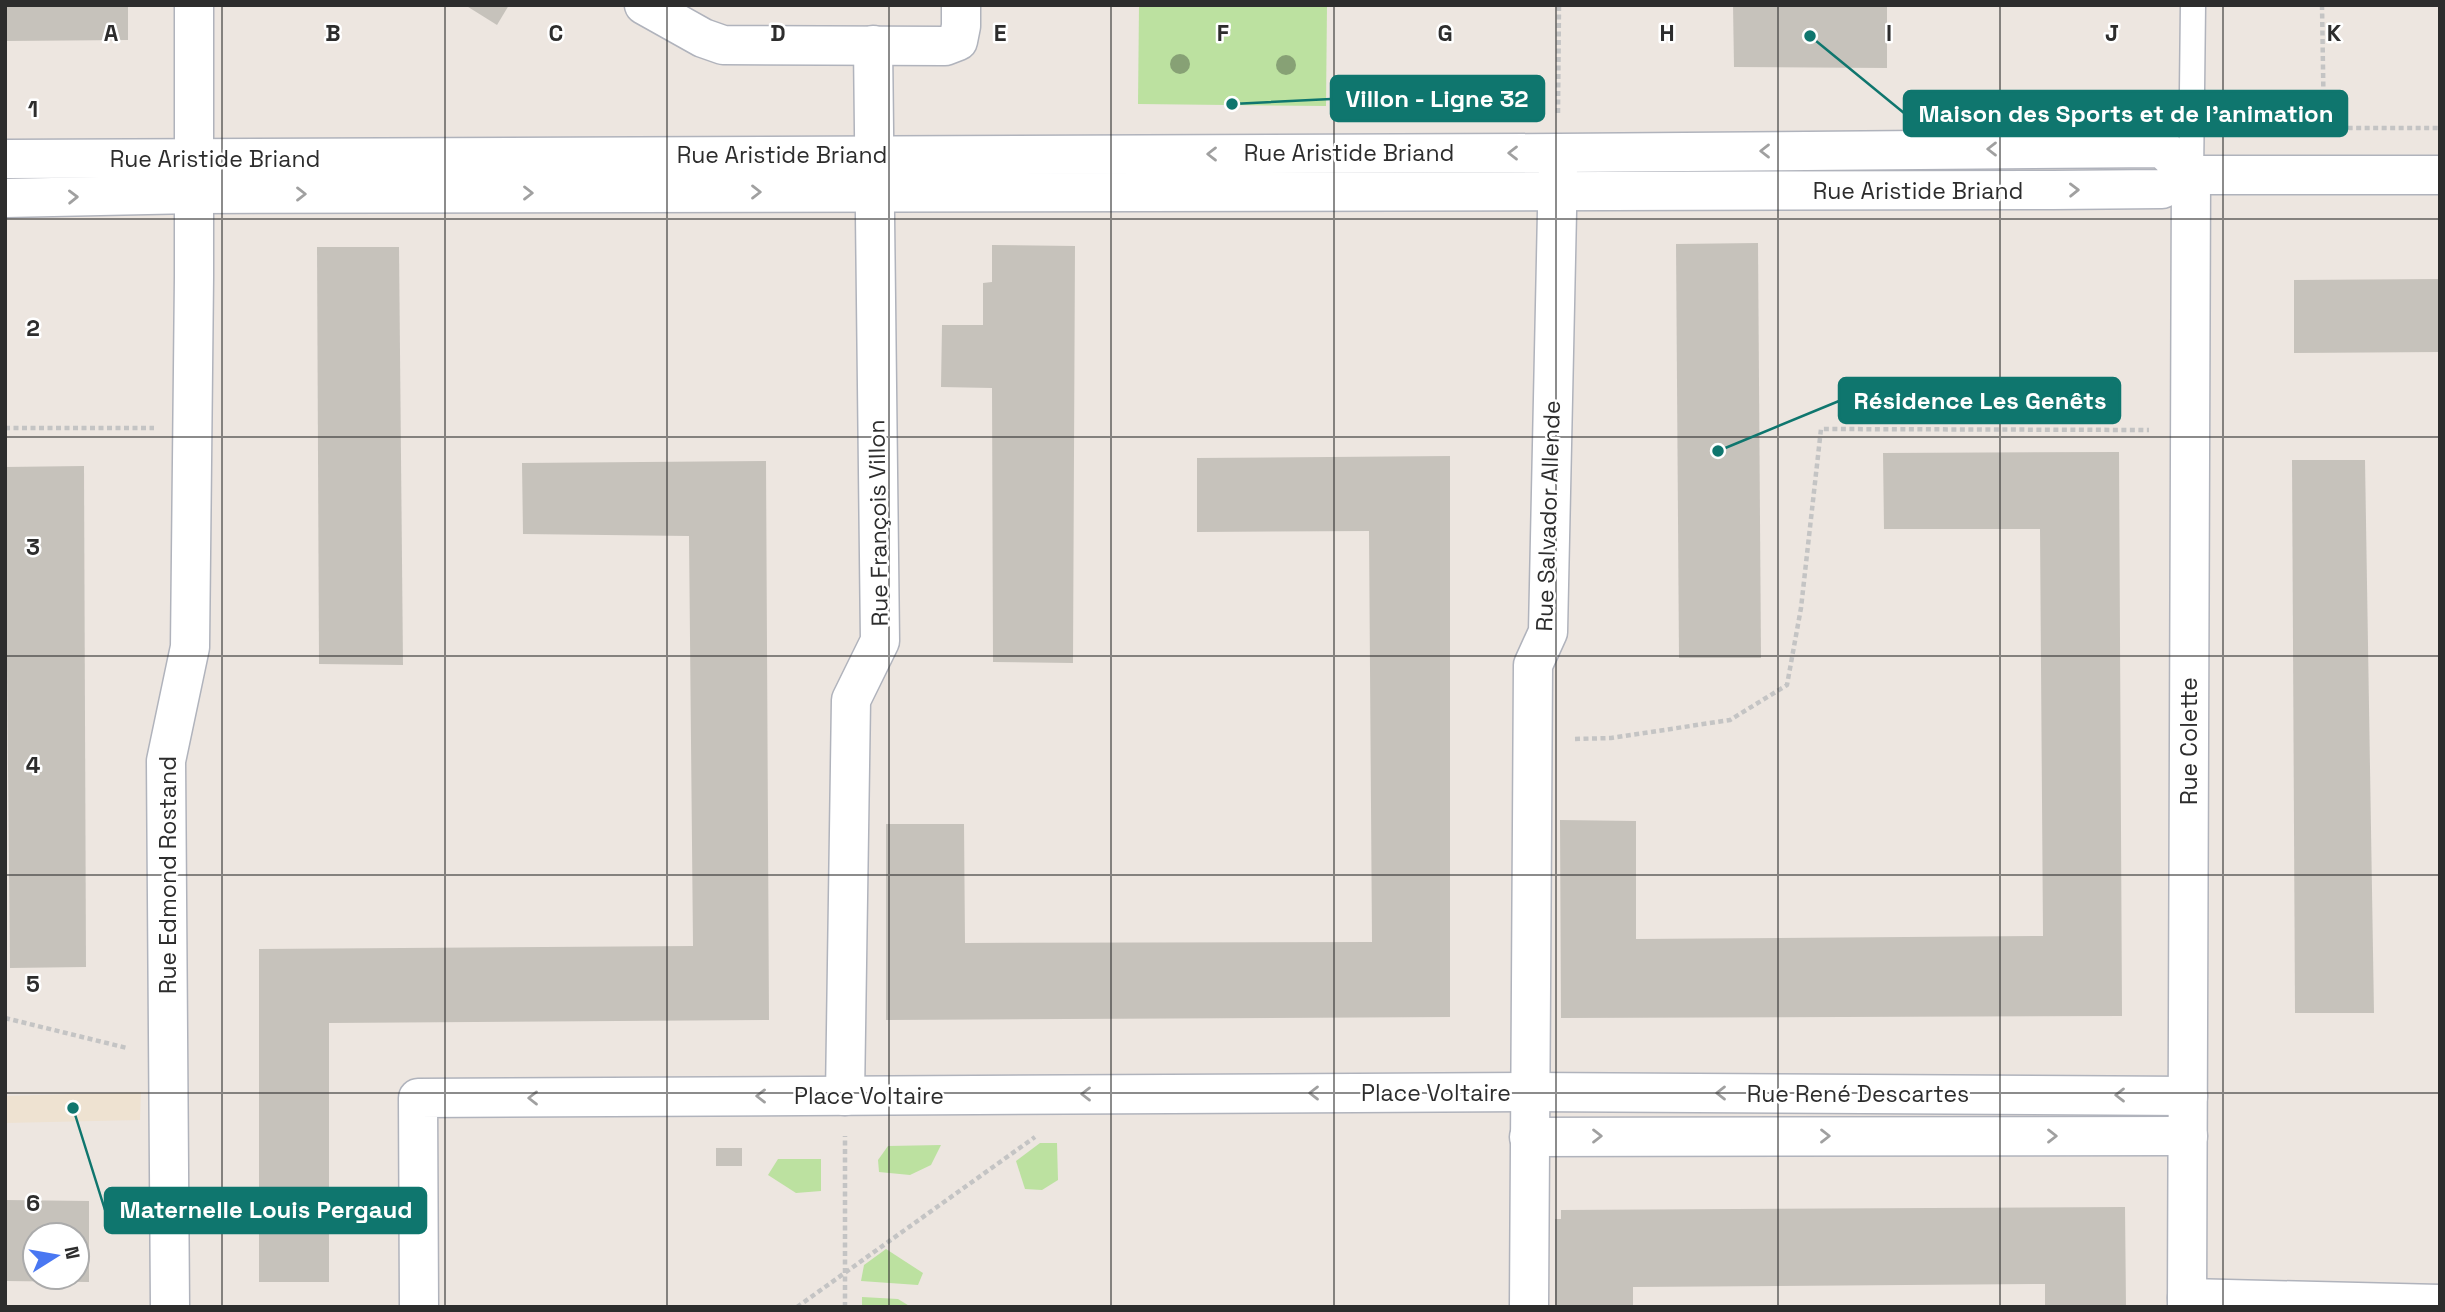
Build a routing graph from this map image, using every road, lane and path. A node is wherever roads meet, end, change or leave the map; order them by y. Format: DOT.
graph roads {
  1 [pos="194,5"];
  2 [pos="644,5"];
  3 [pos="961,5"];
  4 [pos="1559,5"];
  5 [pos="2193,5"];
  6 [pos="2322,5"];
  7 [pos="873,45"];
  8 [pos="2240,128"];
  9 [pos="2440,128"];
  10 [pos="2324,129"];
  11 [pos="1558,153"];
  12 [pos="873,154"];
  13 [pos="5,159"];
  14 [pos="2191,175"];
  15 [pos="2440,175"];
  16 [pos="195,176"];
  17 [pos="1558,190"];
  18 [pos="874,192"];
  19 [pos="5,198"];
  20 [pos="5,428"];
  21 [pos="193,428"];
  22 [pos="2191,430"];
  23 [pos="1532,740"];
  24 [pos="5,1018"];
  25 [pos="168,1052"];
  26 [pos="1529,1092"];
  27 [pos="845,1096"];
  28 [pos="2188,1096"];
  29 [pos="1038,1135"];
  30 [pos="1529,1136"];
  31 [pos="2188,1136"];
  32 [pos="845,1273"];
  33 [pos="2187,1302"];
  34 [pos="2440,1304"];
  35 [pos="170,1307"];
  36 [pos="419,1307"];
  37 [pos="797,1307"];
  38 [pos="845,1307"];
  39 [pos="1529,1307"];
  1 -- 16 [label="street, Rue Edmond Rostand"];
  2 -- 7 [label="street"];
  3 -- 7 [label="street"];
  4 -- 11 [label="path"];
  5 -- 14 [label="lane"];
  6 -- 10 [label="path"];
  7 -- 12 [label="street, Rue François Villon"];
  8 -- 10 [label="path"];
  9 -- 10 [label="path"];
  11 -- 12 [label="street, Rue Aristide Briand, one-way"];
  14 -- 11 [label="street, Rue Aristide Briand, one-way"];
  11 -- 17 [label="street"];
  12 -- 16 [label="street, Rue Aristide Briand"];
  12 -- 18 [label="street, Rue François Villon"];
  13 -- 16 [label="street, Rue Aristide Briand"];
  14 -- 15 [label="street, Rue Aristide Briand"];
  17 -- 14 [label="street, Rue Aristide Briand, one-way"];
  14 -- 22 [label="street, Rue Colette"];
  16 -- 18 [label="street, Rue Aristide Briand, one-way"];
  19 -- 16 [label="street, Rue Aristide Briand, one-way"];
  16 -- 21 [label="street, Rue Edmond Rostand"];
  17 -- 18 [label="street, Rue Aristide Briand"];
  17 -- 23 [label="street, Rue Salvador Allende"];
  18 -- 27 [label="street, Rue François Villon"];
  20 -- 21 [label="path"];
  21 -- 25 [label="street, Rue Edmond Rostand"];
  22 -- 23 [label="path"];
  22 -- 28 [label="street, Rue Colette"];
  23 -- 26 [label="street, Rue Salvador Allende"];
  24 -- 25 [label="path"];
  25 -- 35 [label="street, Rue Edmond Rostand"];
  26 -- 27 [label="street, Place Voltaire, one-way"];
  28 -- 26 [label="street, Rue René Descartes, one-way"];
  26 -- 30 [label="street, Rue Salvador Allende"];
  27 -- 32 [label="path"];
  27 -- 36 [label="street, Place Voltaire, one-way"];
  28 -- 31 [label="street, Rue Colette"];
  29 -- 32 [label="path"];
  30 -- 31 [label="street, Rue René Descartes, one-way"];
  30 -- 39 [label="street, Rue Salvador Allende"];
  31 -- 33 [label="street, Rue Colette"];
  32 -- 37 [label="path"];
  32 -- 38 [label="path"];
  33 -- 34 [label="street"];
}
